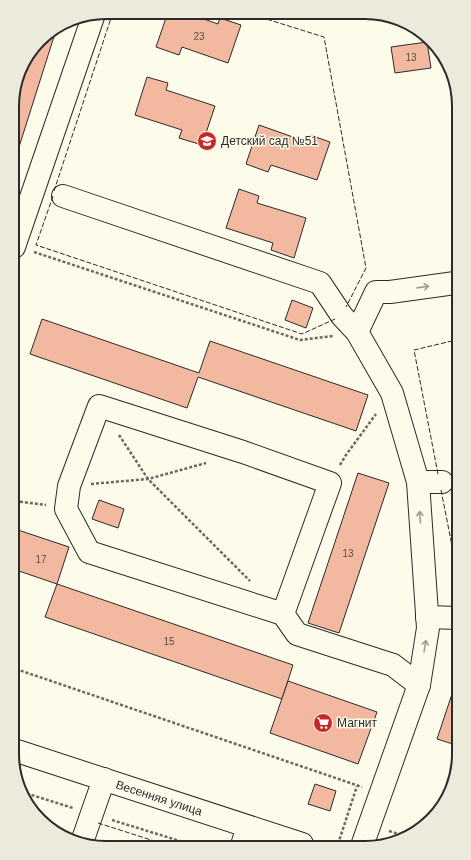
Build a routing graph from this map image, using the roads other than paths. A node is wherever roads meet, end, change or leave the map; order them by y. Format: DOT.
graph roads {
  1 [pos="92,20"];
  2 [pos="63,196"];
  3 [pos="19,232"];
  4 [pos="452,282"];
  5 [pos="357,332"];
  6 [pos="418,482"];
  7 [pos="442,482"];
  8 [pos="283,614"];
  9 [pos="427,617"];
  10 [pos="452,618"];
  11 [pos="419,685"];
  12 [pos="19,752"];
  13 [pos="104,779"];
  14 [pos="245,836"];
  15 [pos="83,838"];
  16 [pos="281,841"];
  17 [pos="364,841"];
  1 -- 3 [label="street"];
  2 -- 5 [label="street"];
  5 -- 4 [label="street, one-way"];
  5 -- 6 [label="street"];
  6 -- 7 [label="street"];
  9 -- 6 [label="street, one-way"];
  8 -- 8 [label="street"];
  8 -- 11 [label="street"];
  9 -- 10 [label="street"];
  11 -- 9 [label="street, one-way"];
  11 -- 17 [label="street"];
  12 -- 13 [label="street, Весенняя улица"];
  13 -- 14 [label="street, Весенняя улица"];
  13 -- 15 [label="street"];
  14 -- 16 [label="street, Весенняя улица"];
}
